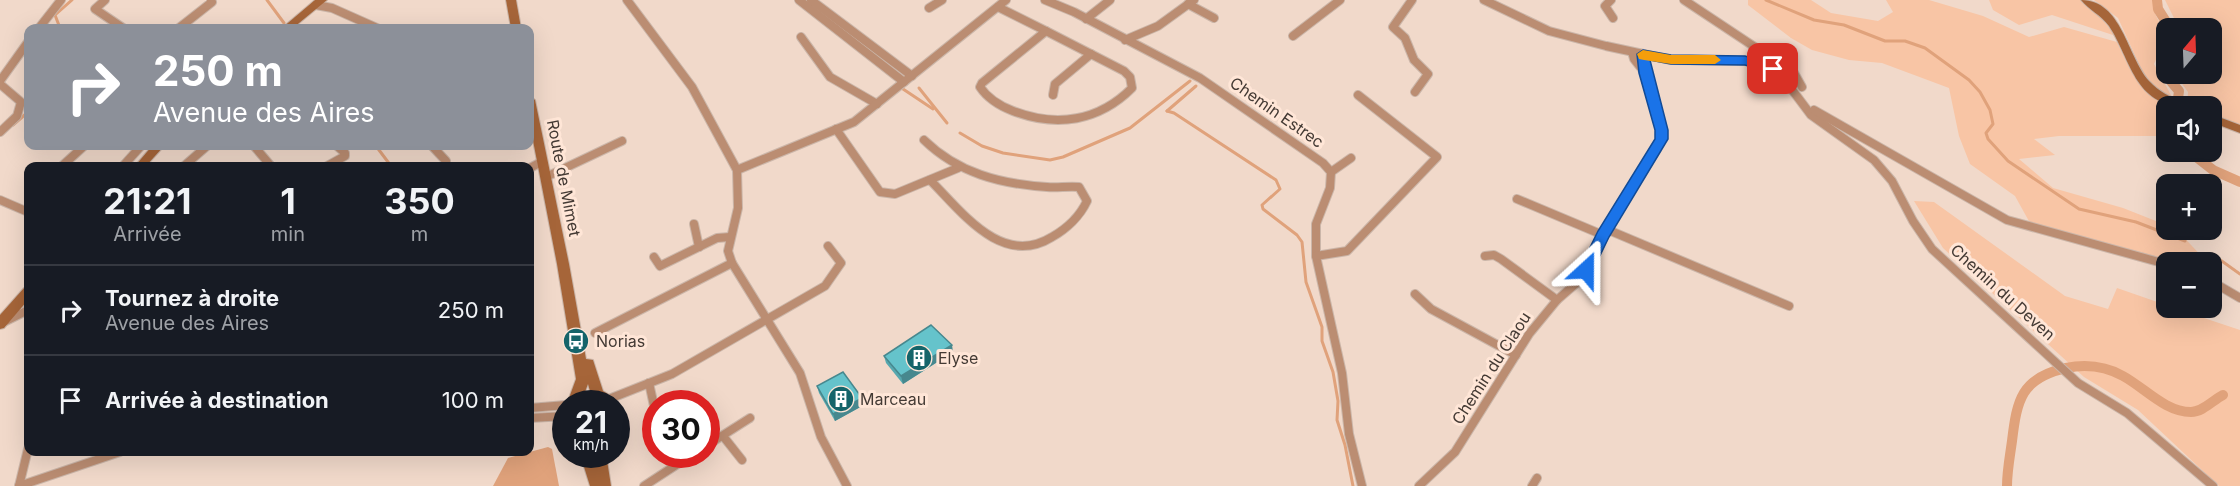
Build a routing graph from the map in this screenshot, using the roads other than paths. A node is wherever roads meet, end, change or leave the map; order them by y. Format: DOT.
graph roads {
  1 [pos="61,0"];
  2 [pos="105,0"];
  3 [pos="211,0"];
  4 [pos="511,0"];
  5 [pos="627,0"];
  6 [pos="799,0"];
  7 [pos="811,0"];
  8 [pos="942,0"];
  9 [pos="1006,0"];
  10 [pos="1045,0"];
  11 [pos="1110,0"];
  12 [pos="1340,0"];
  13 [pos="1412,0"];
  14 [pos="1484,0"];
  15 [pos="1611,0"];
  16 [pos="1684,0"];
  17 [pos="2086,0"];
  18 [pos="1191,2"];
  19 [pos="319,3"];
  20 [pos="999,7"];
  21 [pos="929,8"];
  22 [pos="1214,18"];
  23 [pos="1613,18"];
  24 [pos="1086,19"];
  25 [pos="42,24"];
  26 [pos="117,24"];
  27 [pos="184,24"];
  28 [pos="292,24"];
  29 [pos="368,24"];
  30 [pos="515,24"];
  31 [pos="1046,31"];
  32 [pos="1293,36"];
  33 [pos="801,37"];
  34 [pos="1125,40"];
  35 [pos="24,48"];
  36 [pos="1632,52"];
  37 [pos="1091,54"];
  38 [pos="1643,54"];
  39 [pos="1646,73"];
  40 [pos="912,76"];
  41 [pos="0,82"];
  42 [pos="904,82"];
  43 [pos="1802,87"];
  44 [pos="1415,92"];
  45 [pos="1358,94"];
  46 [pos="1053,95"];
  47 [pos="2163,96"];
  48 [pos="877,104"];
  49 [pos="1805,108"];
  50 [pos="534,119"];
  51 [pos="2222,122"];
  52 [pos="837,129"];
  53 [pos="2240,129"];
  54 [pos="0,132"];
  55 [pos="924,140"];
  56 [pos="622,141"];
  57 [pos="80,150"];
  58 [pos="137,150"];
  59 [pos="154,150"];
  60 [pos="202,150"];
  61 [pos="257,150"];
  62 [pos="341,150"];
  63 [pos="436,150"];
  64 [pos="1351,158"];
  65 [pos="446,161"];
  66 [pos="543,161"];
  67 [pos="66,162"];
  68 [pos="127,162"];
  69 [pos="144,162"];
  70 [pos="189,162"];
  71 [pos="268,162"];
  72 [pos="334,162"];
  73 [pos="534,166"];
  74 [pos="958,168"];
  75 [pos="737,170"];
  76 [pos="1331,172"];
  77 [pos="546,177"];
  78 [pos="930,180"];
  79 [pos="1517,199"];
  80 [pos="0,200"];
  81 [pos="24,210"];
  82 [pos="694,224"];
  83 [pos="1604,232"];
  84 [pos="730,237"];
  85 [pos="828,246"];
  86 [pos="699,247"];
  87 [pos="1316,256"];
  88 [pos="1485,256"];
  89 [pos="654,257"];
  90 [pos="2156,261"];
  91 [pos="732,262"];
  92 [pos="564,264"];
  93 [pos="2222,287"];
  94 [pos="1415,294"];
  95 [pos="2240,298"];
  96 [pos="1557,300"];
  97 [pos="24,302"];
  98 [pos="1789,306"];
  99 [pos="767,320"];
  100 [pos="0,324"];
  101 [pos="595,333"];
  102 [pos="1516,355"];
  103 [pos="649,383"];
  104 [pos="577,390"];
  105 [pos="599,390"];
  106 [pos="630,390"];
  107 [pos="650,390"];
  108 [pos="552,405"];
  109 [pos="534,407"];
  110 [pos="552,417"];
  111 [pos="534,418"];
  112 [pos="750,418"];
  113 [pos="723,435"];
  114 [pos="720,437"];
  115 [pos="26,456"];
  116 [pos="108,456"];
  117 [pos="742,460"];
  118 [pos="591,468"];
  119 [pos="601,468"];
  120 [pos="672,468"];
  121 [pos="19,486"];
  122 [pos="597,486"];
  123 [pos="604,486"];
  124 [pos="644,486"];
  125 [pos="847,486"];
  126 [pos="1362,486"];
  127 [pos="1419,486"];
  128 [pos="2213,486"];
  1 -- 25 [label="street"];
  2 -- 26 [label="street"];
  3 -- 27 [label="street"];
  4 -- 30 [label="street"];
  5 -- 75 [label="street"];
  6 -- 42 [label="street"];
  7 -- 40 [label="street"];
  8 -- 21 [label="street"];
  9 -- 20 [label="street"];
  10 -- 24 [label="street, Chemin Estrec"];
  11 -- 24 [label="street"];
  12 -- 32 [label="street"];
  13 -- 44 [label="street"];
  14 -- 36 [label="street, Chemin du Deven"];
  15 -- 23 [label="street"];
  16 -- 43 [label="street"];
  17 -- 47 [label="street"];
  18 -- 22 [label="street"];
  18 -- 34 [label="street"];
  19 -- 28 [label="street"];
  19 -- 29 [label="street"];
  20 -- 31 [label="street"];
  20 -- 40 [label="street"];
  24 -- 34 [label="street, Chemin Estrec"];
  31 -- 37 [label="street"];
  31 -- 37 [label="street"];
  33 -- 48 [label="street"];
  34 -- 76 [label="street, Chemin Estrec"];
  35 -- 41 [label="street"];
  36 -- 38 [label="street, Chemin du Deven"];
  36 -- 39 [label="street, Chemin du Claou"];
  37 -- 46 [label="street"];
  38 -- 39 [label="street, Chemin du Claou"];
  38 -- 49 [label="street, Chemin du Deven"];
  39 -- 83 [label="street, Chemin du Claou"];
  40 -- 42 [label="street"];
  41 -- 54 [label="street"];
  42 -- 48 [label="street"];
  45 -- 87 [label="street"];
  48 -- 52 [label="street"];
  49 -- 90 [label="street"];
  49 -- 128 [label="street, Chemin du Deven"];
  50 -- 66 [label="street, Route de Mimet"];
  51 -- 53 [label="street"];
  52 -- 75 [label="street"];
  52 -- 78 [label="street"];
  55 -- 74 [label="street"];
  56 -- 77 [label="street"];
  57 -- 67 [label="street"];
  58 -- 68 [label="street"];
  59 -- 69 [label="street"];
  60 -- 70 [label="street"];
  61 -- 71 [label="street"];
  62 -- 72 [label="street"];
  63 -- 65 [label="street"];
  64 -- 76 [label="street"];
  66 -- 73 [label="street"];
  66 -- 77 [label="street, Route de Mimet"];
  74 -- 78 [label="street"];
  74 -- 78 [label="street"];
  75 -- 84 [label="street"];
  76 -- 87 [label="street, Chemin Estrec"];
  77 -- 92 [label="street, Route de Mimet"];
  79 -- 83 [label="street"];
  80 -- 81 [label="street"];
  82 -- 86 [label="street"];
  83 -- 96 [label="street, Chemin du Claou"];
  83 -- 98 [label="street"];
  84 -- 86 [label="street"];
  84 -- 91 [label="street"];
  85 -- 99 [label="street"];
  86 -- 89 [label="street"];
  87 -- 126 [label="street, Chemin Estrec"];
  88 -- 96 [label="street"];
  91 -- 99 [label="street"];
  91 -- 101 [label="street"];
  92 -- 104 [label="street, Route de Mimet"];
  92 -- 105 [label="street, Route de Mimet"];
  93 -- 95 [label="street"];
  94 -- 102 [label="street"];
  96 -- 102 [label="street, Chemin du Claou"];
  97 -- 100 [label="street"];
  99 -- 103 [label="street"];
  99 -- 125 [label="street"];
  102 -- 127 [label="street, Chemin du Claou"];
  103 -- 106 [label="street"];
  103 -- 107 [label="street"];
  108 -- 109 [label="street"];
  110 -- 111 [label="street"];
  112 -- 113 [label="street"];
  113 -- 114 [label="street"];
  113 -- 117 [label="street"];
  115 -- 121 [label="street"];
  116 -- 121 [label="street"];
  118 -- 122 [label="street"];
  119 -- 123 [label="street"];
  120 -- 124 [label="street"];
}
